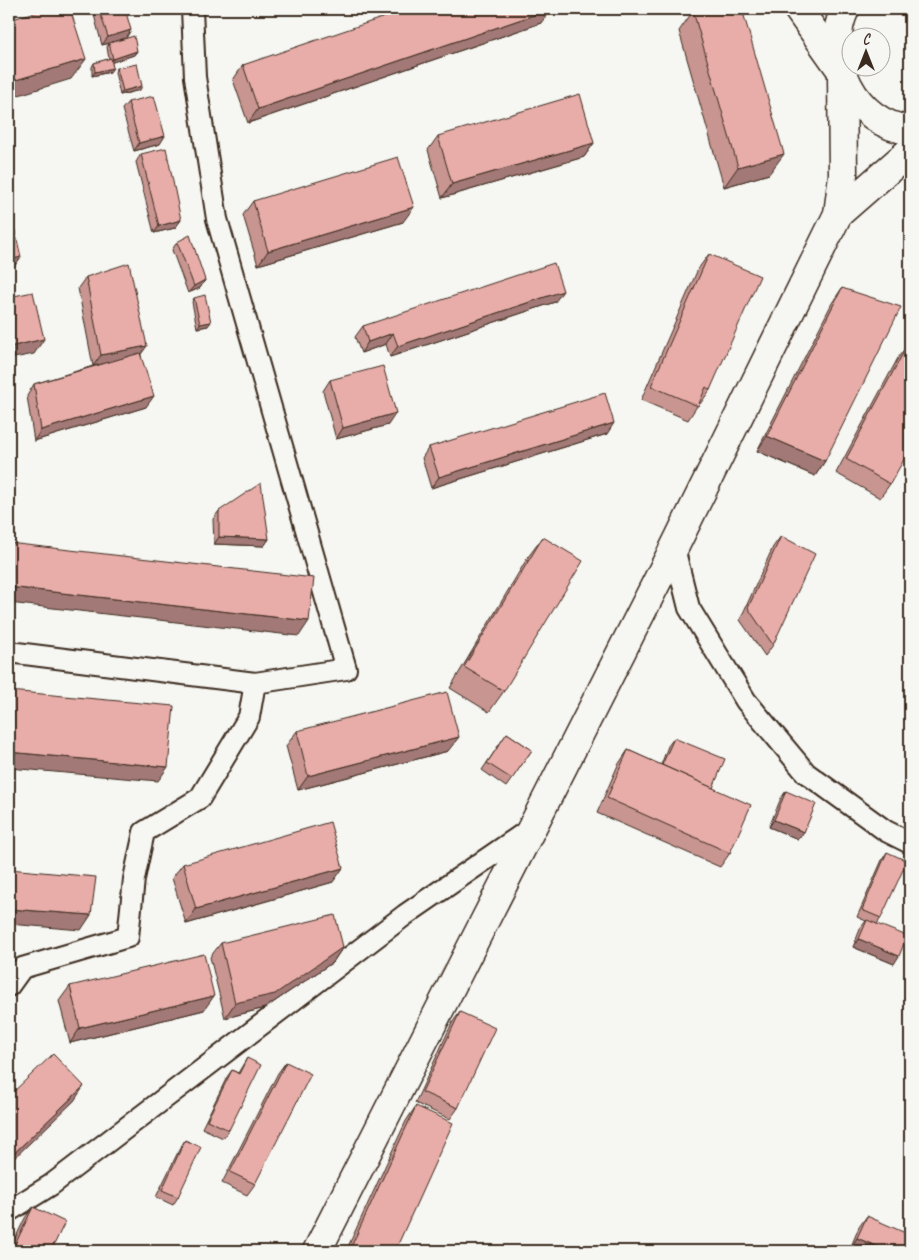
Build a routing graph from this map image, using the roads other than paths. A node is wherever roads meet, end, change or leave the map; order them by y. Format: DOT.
graph roads {
  1 [pos="192,9"];
  2 [pos="798,9"];
  3 [pos="845,9"];
  4 [pos="841,71"];
  5 [pos="910,130"];
  6 [pos="910,151"];
  7 [pos="838,214"];
  8 [pos="674,548"];
  9 [pos="9,652"];
  10 [pos="255,683"];
  11 [pos="532,828"];
  12 [pos="910,843"];
  13 [pos="15,967"];
  14 [pos="9,986"];
  15 [pos="9,1211"];
  16 [pos="317,1251"];
  1 -- 10 [label="street"];
  2 -- 4 [label="street"];
  3 -- 4 [label="street"];
  4 -- 5 [label="street"];
  4 -- 7 [label="street"];
  6 -- 7 [label="street"];
  7 -- 8 [label="street"];
  8 -- 11 [label="street"];
  8 -- 12 [label="street"];
  9 -- 10 [label="street"];
  10 -- 13 [label="street"];
  11 -- 15 [label="street"];
  11 -- 16 [label="street"];
  13 -- 14 [label="street"];
}
